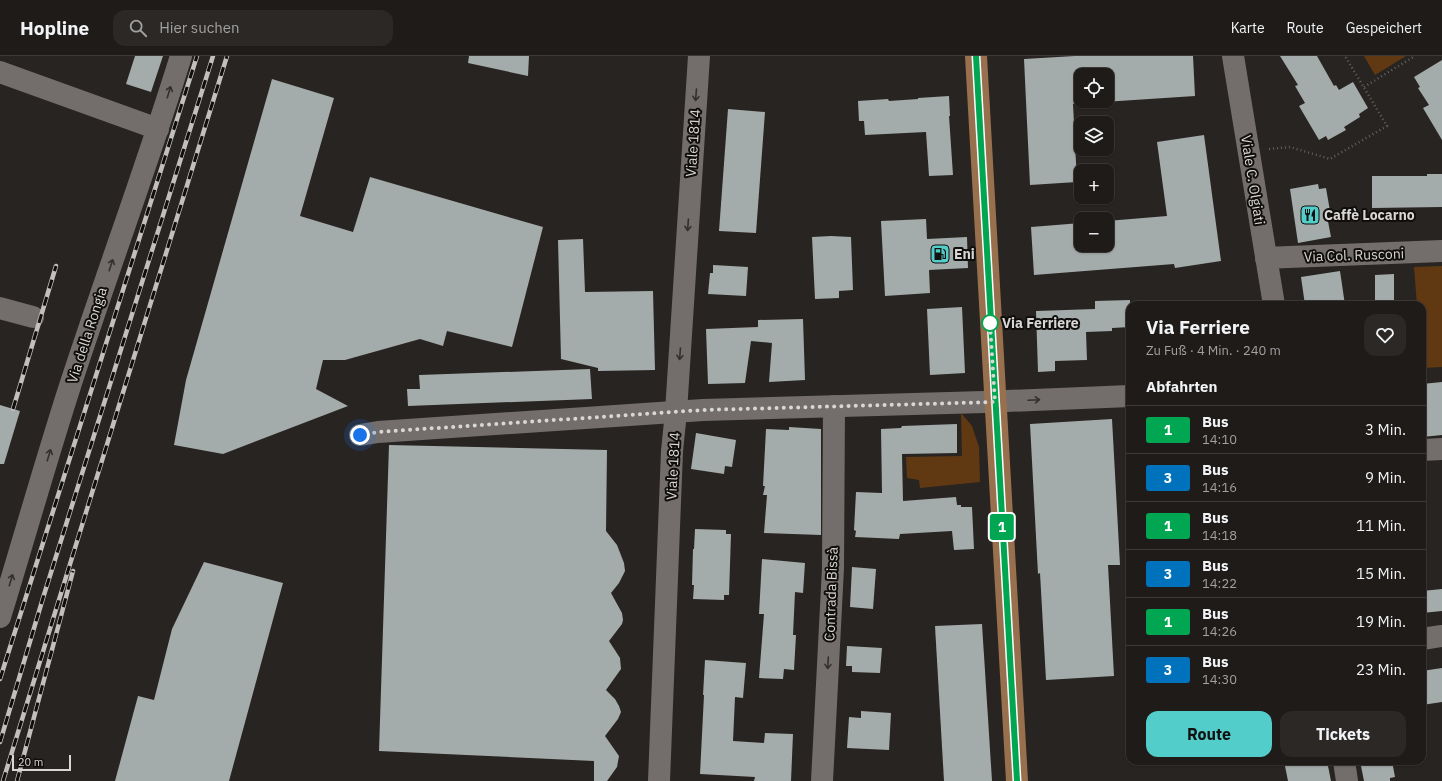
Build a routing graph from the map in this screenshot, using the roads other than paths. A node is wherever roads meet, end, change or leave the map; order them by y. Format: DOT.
graph roads {
  1 [pos="181,56"];
  2 [pos="699,56"];
  3 [pos="976,56"];
  4 [pos="1233,56"];
  5 [pos="0,72"];
  6 [pos="158,129"];
  7 [pos="1442,251"];
  8 [pos="1266,258"];
  9 [pos="1273,301"];
  10 [pos="0,308"];
  11 [pos="33,317"];
  12 [pos="1126,396"];
  13 [pos="995,402"];
  14 [pos="834,406"];
  15 [pos="676,412"];
  16 [pos="360,435"];
  17 [pos="1442,449"];
  18 [pos="1426,450"];
  19 [pos="0,617"];
  20 [pos="1442,636"];
  21 [pos="1426,638"];
  22 [pos="1345,765"];
  23 [pos="659,781"];
  24 [pos="822,781"];
  25 [pos="1017,781"];
  26 [pos="1347,781"];
  6 -- 1 [label="street, Via della Rongia, one-way"];
  2 -- 15 [label="street, Viale 1814, one-way"];
  3 -- 13 [label="main road"];
  4 -- 8 [label="street, Viale C. Olgiati"];
  5 -- 6 [label="street"];
  19 -- 6 [label="street, Via della Rongia, one-way"];
  7 -- 8 [label="street, Via Col. Rusconi"];
  8 -- 9 [label="street, Viale C. Olgiati"];
  10 -- 11 [label="street"];
  13 -- 12 [label="street, one-way"];
  13 -- 14 [label="street"];
  13 -- 25 [label="main road"];
  14 -- 15 [label="street"];
  14 -- 24 [label="street, Contrada Bissà, one-way"];
  15 -- 16 [label="street"];
  15 -- 23 [label="street, Viale 1814"];
  17 -- 18 [label="street"];
  20 -- 21 [label="street"];
  22 -- 26 [label="street"];
}
